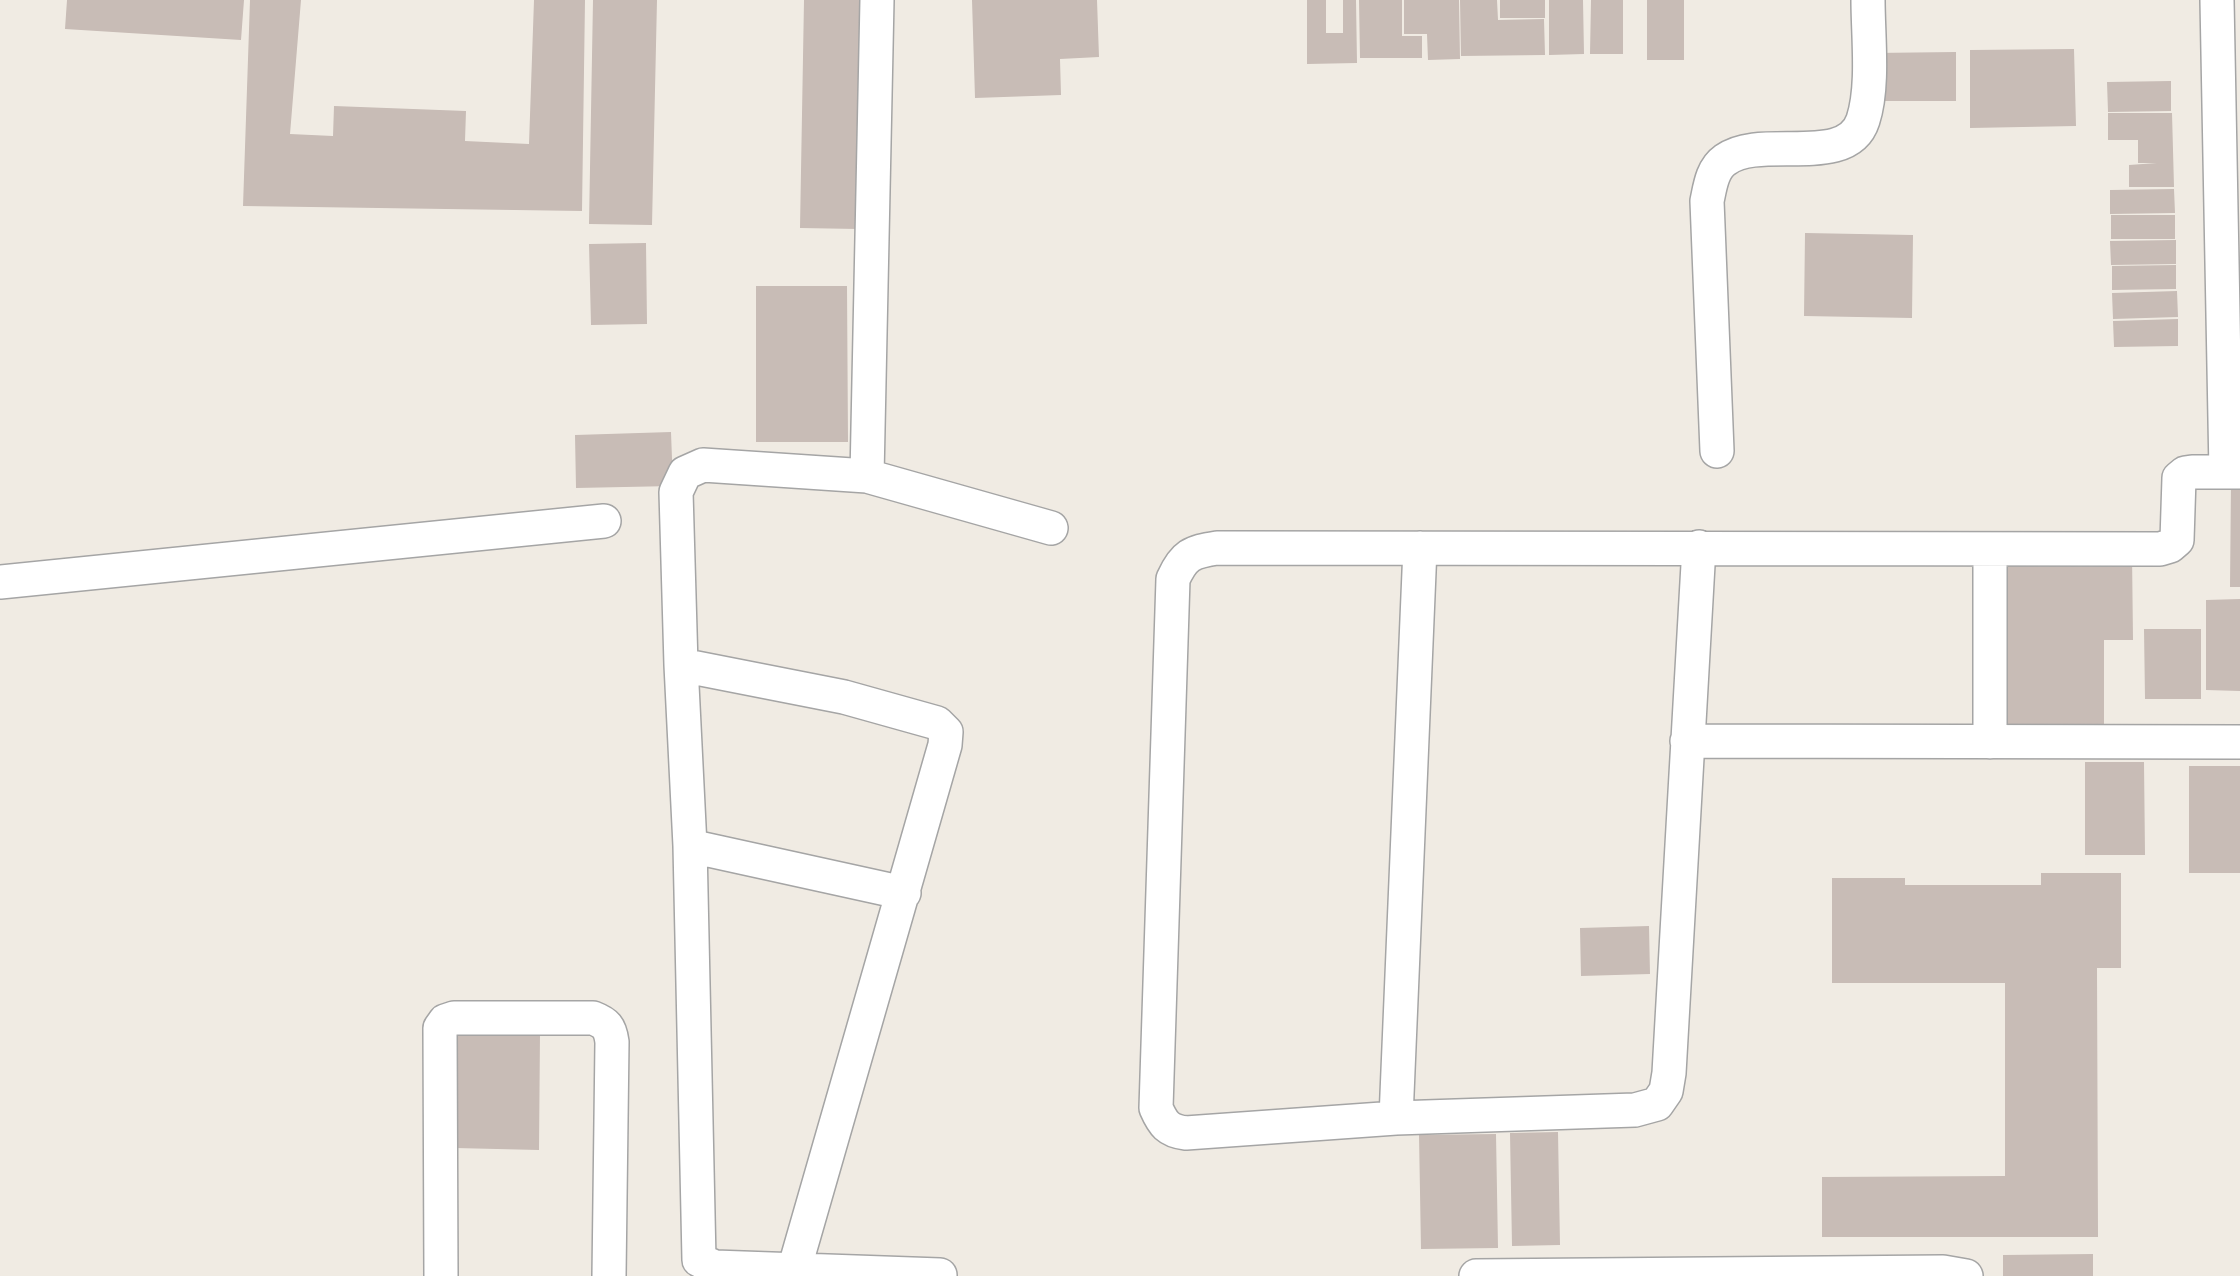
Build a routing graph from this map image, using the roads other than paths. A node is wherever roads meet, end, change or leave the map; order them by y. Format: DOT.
graph roads {
  1 [pos="877,0"];
  2 [pos="1868,0"];
  3 [pos="2217,0"];
  4 [pos="2230,204"];
  5 [pos="1718,451"];
  6 [pos="2233,472"];
  7 [pos="867,476"];
  8 [pos="604,521"];
  9 [pos="1051,528"];
  10 [pos="1699,547"];
  11 [pos="1419,548"];
  12 [pos="1990,549"];
  13 [pos="0,582"];
  14 [pos="681,665"];
  15 [pos="1687,741"];
  16 [pos="1990,742"];
  17 [pos="2240,742"];
  18 [pos="690,846"];
  19 [pos="904,893"];
  20 [pos="1396,1118"];
  21 [pos="794,1270"];
  22 [pos="940,1275"];
  23 [pos="441,1276"];
  24 [pos="609,1276"];
  25 [pos="1476,1276"];
  26 [pos="1966,1276"];
  1 -- 7 [label="street"];
  2 -- 5 [label="street"];
  3 -- 4 [label="street"];
  4 -- 6 [label="street"];
  6 -- 12 [label="street"];
  7 -- 9 [label="street"];
  7 -- 14 [label="street"];
  8 -- 13 [label="street"];
  10 -- 11 [label="street"];
  10 -- 12 [label="street"];
  10 -- 15 [label="street"];
  11 -- 20 [label="street"];
  11 -- 20 [label="street"];
  12 -- 16 [label="street"];
  14 -- 18 [label="street"];
  14 -- 19 [label="street"];
  15 -- 16 [label="street"];
  15 -- 20 [label="street"];
  16 -- 17 [label="street"];
  18 -- 19 [label="street"];
  18 -- 21 [label="street"];
  19 -- 21 [label="street"];
  21 -- 22 [label="street"];
  23 -- 24 [label="street"];
  25 -- 26 [label="street"];
}
